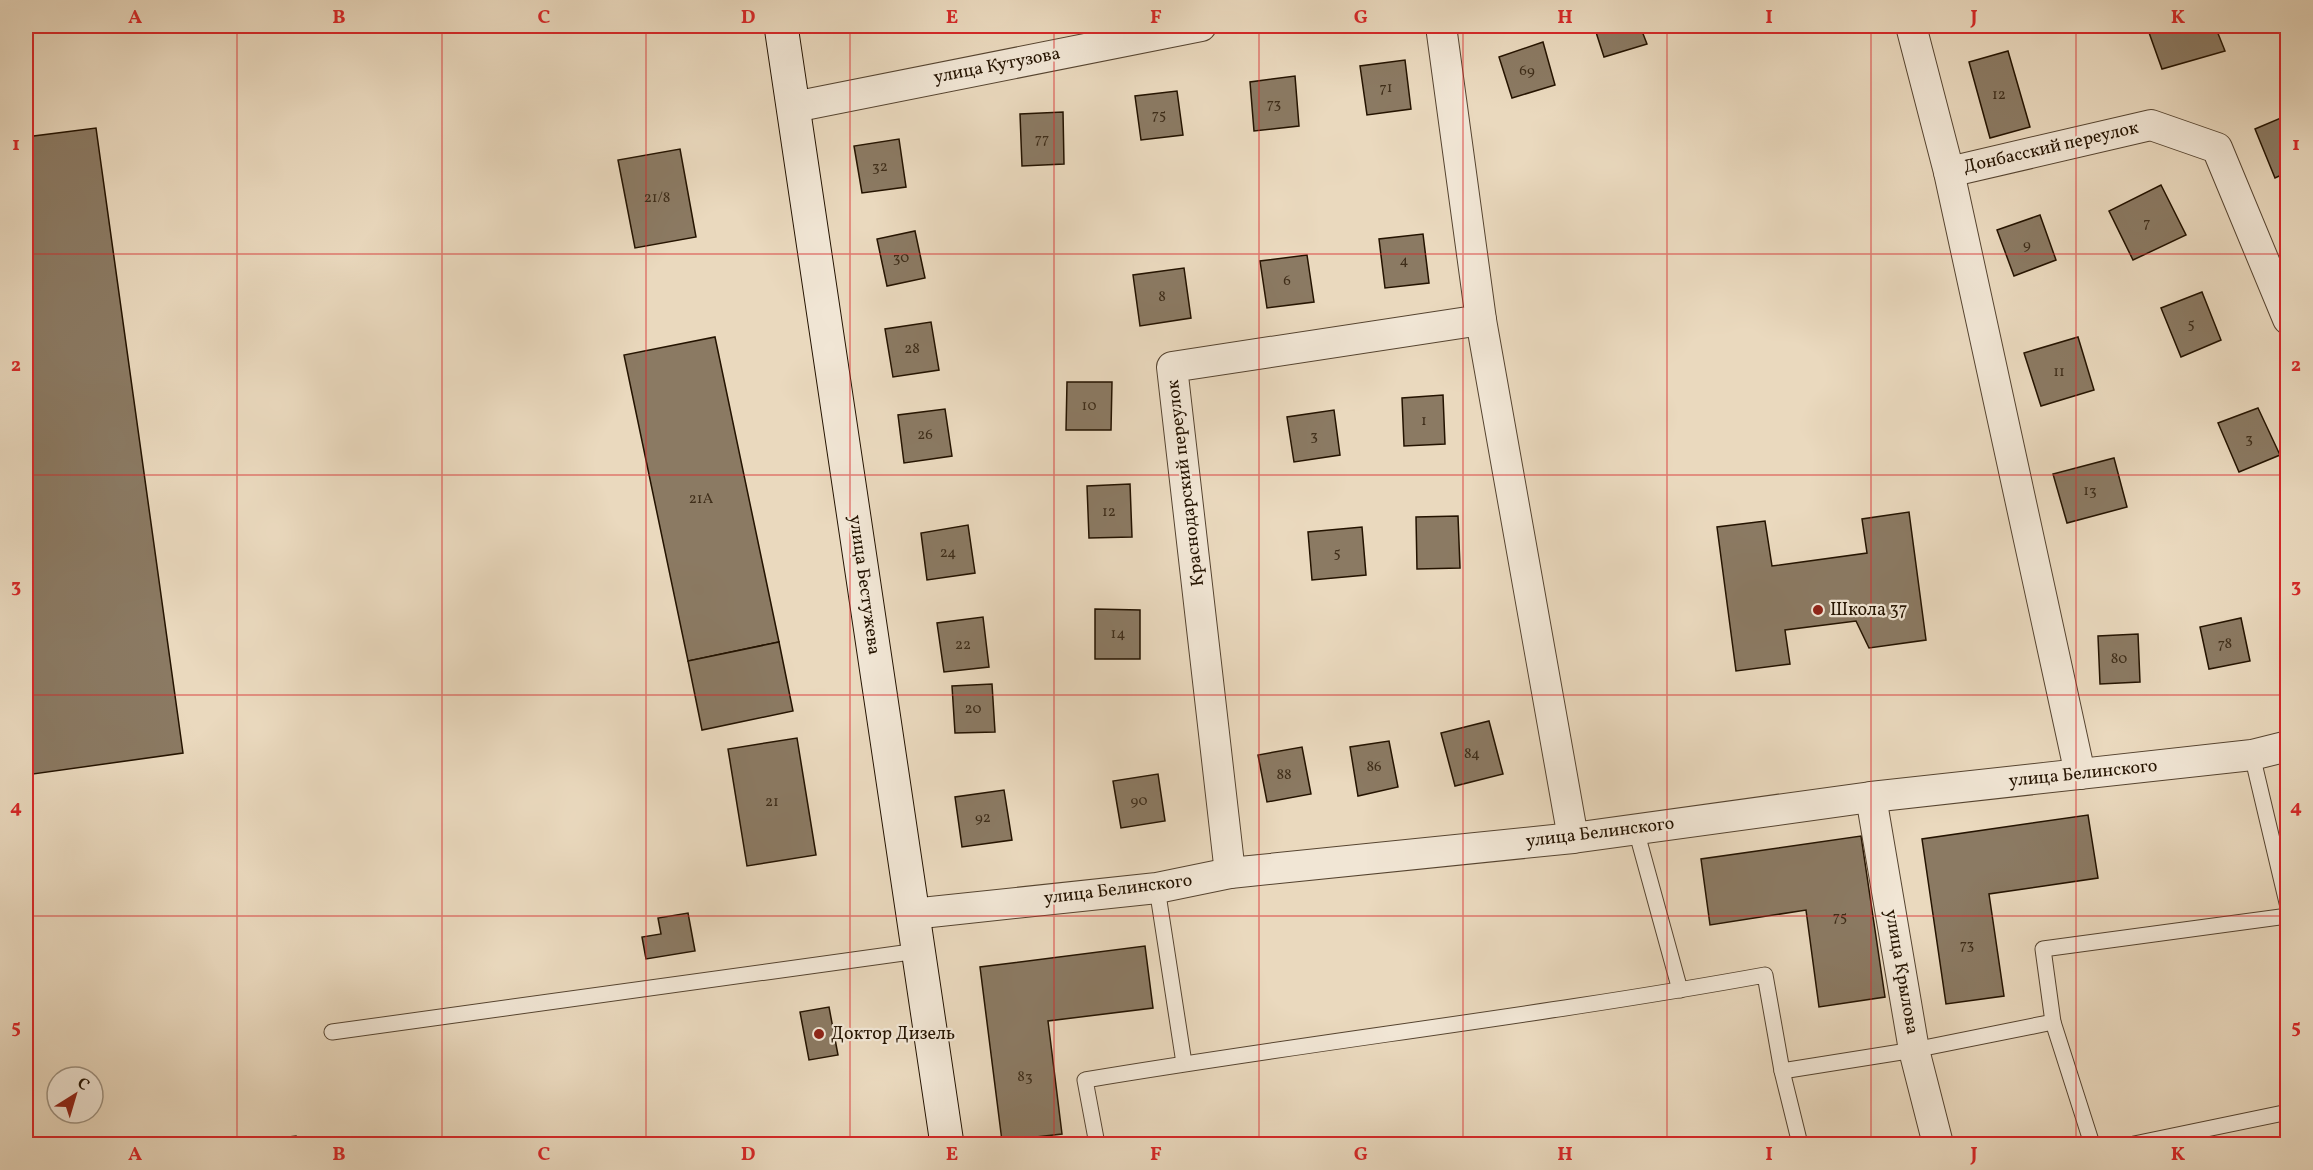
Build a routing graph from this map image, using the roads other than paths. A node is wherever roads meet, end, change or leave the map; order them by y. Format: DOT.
graph roads {
  1 [pos="781,26"];
  2 [pos="1194,26"];
  3 [pos="1441,26"];
  4 [pos="1911,26"];
  5 [pos="794,106"];
  6 [pos="1949,172"];
  7 [pos="2288,319"];
  8 [pos="1481,320"];
  9 [pos="2288,746"];
  10 [pos="2252,755"];
  11 [pos="2080,774"];
  12 [pos="1871,797"];
  13 [pos="1636,830"];
  14 [pos="1572,838"];
  15 [pos="1230,873"];
  16 [pos="1158,888"];
  17 [pos="2288,907"];
  18 [pos="912,914"];
  19 [pos="2288,916"];
  20 [pos="918,951"];
  21 [pos="1680,990"];
  22 [pos="2054,1022"];
  23 [pos="332,1032"];
  24 [pos="1914,1050"];
  25 [pos="1184,1063"];
  26 [pos="1782,1071"];
  27 [pos="2288,1112"];
  28 [pos="947,1144"];
  29 [pos="1097,1144"];
  30 [pos="1800,1144"];
  31 [pos="1938,1144"];
  32 [pos="2092,1144"];
  33 [pos="2134,1144"];
  1 -- 5 [label="street, улица Бестужева"];
  2 -- 5 [label="street, улица Кутузова"];
  3 -- 8 [label="street"];
  4 -- 6 [label="street"];
  5 -- 18 [label="street, улица Бестужева"];
  6 -- 7 [label="street, Донбасский переулок"];
  6 -- 11 [label="street"];
  8 -- 14 [label="street"];
  8 -- 15 [label="street, Краснодарский переулок"];
  9 -- 10 [label="street, улица Белинского"];
  10 -- 11 [label="street, улица Белинского"];
  10 -- 17 [label="lane"];
  11 -- 12 [label="street, улица Белинского"];
  12 -- 13 [label="street, улица Белинского"];
  12 -- 24 [label="street, улица Крылова"];
  13 -- 14 [label="street, улица Белинского"];
  13 -- 21 [label="lane"];
  14 -- 15 [label="street, улица Белинского"];
  15 -- 16 [label="street, улица Белинского"];
  16 -- 18 [label="street, улица Белинского"];
  16 -- 25 [label="lane"];
  18 -- 20 [label="street, улица Бестужева"];
  19 -- 22 [label="lane"];
  20 -- 23 [label="lane"];
  20 -- 28 [label="street, улица Бестужева"];
  21 -- 25 [label="lane"];
  21 -- 26 [label="lane"];
  22 -- 24 [label="lane"];
  22 -- 32 [label="lane"];
  24 -- 26 [label="lane"];
  24 -- 31 [label="street, улица Крылова"];
  25 -- 29 [label="lane"];
  26 -- 30 [label="lane"];
  27 -- 33 [label="lane"];
}
